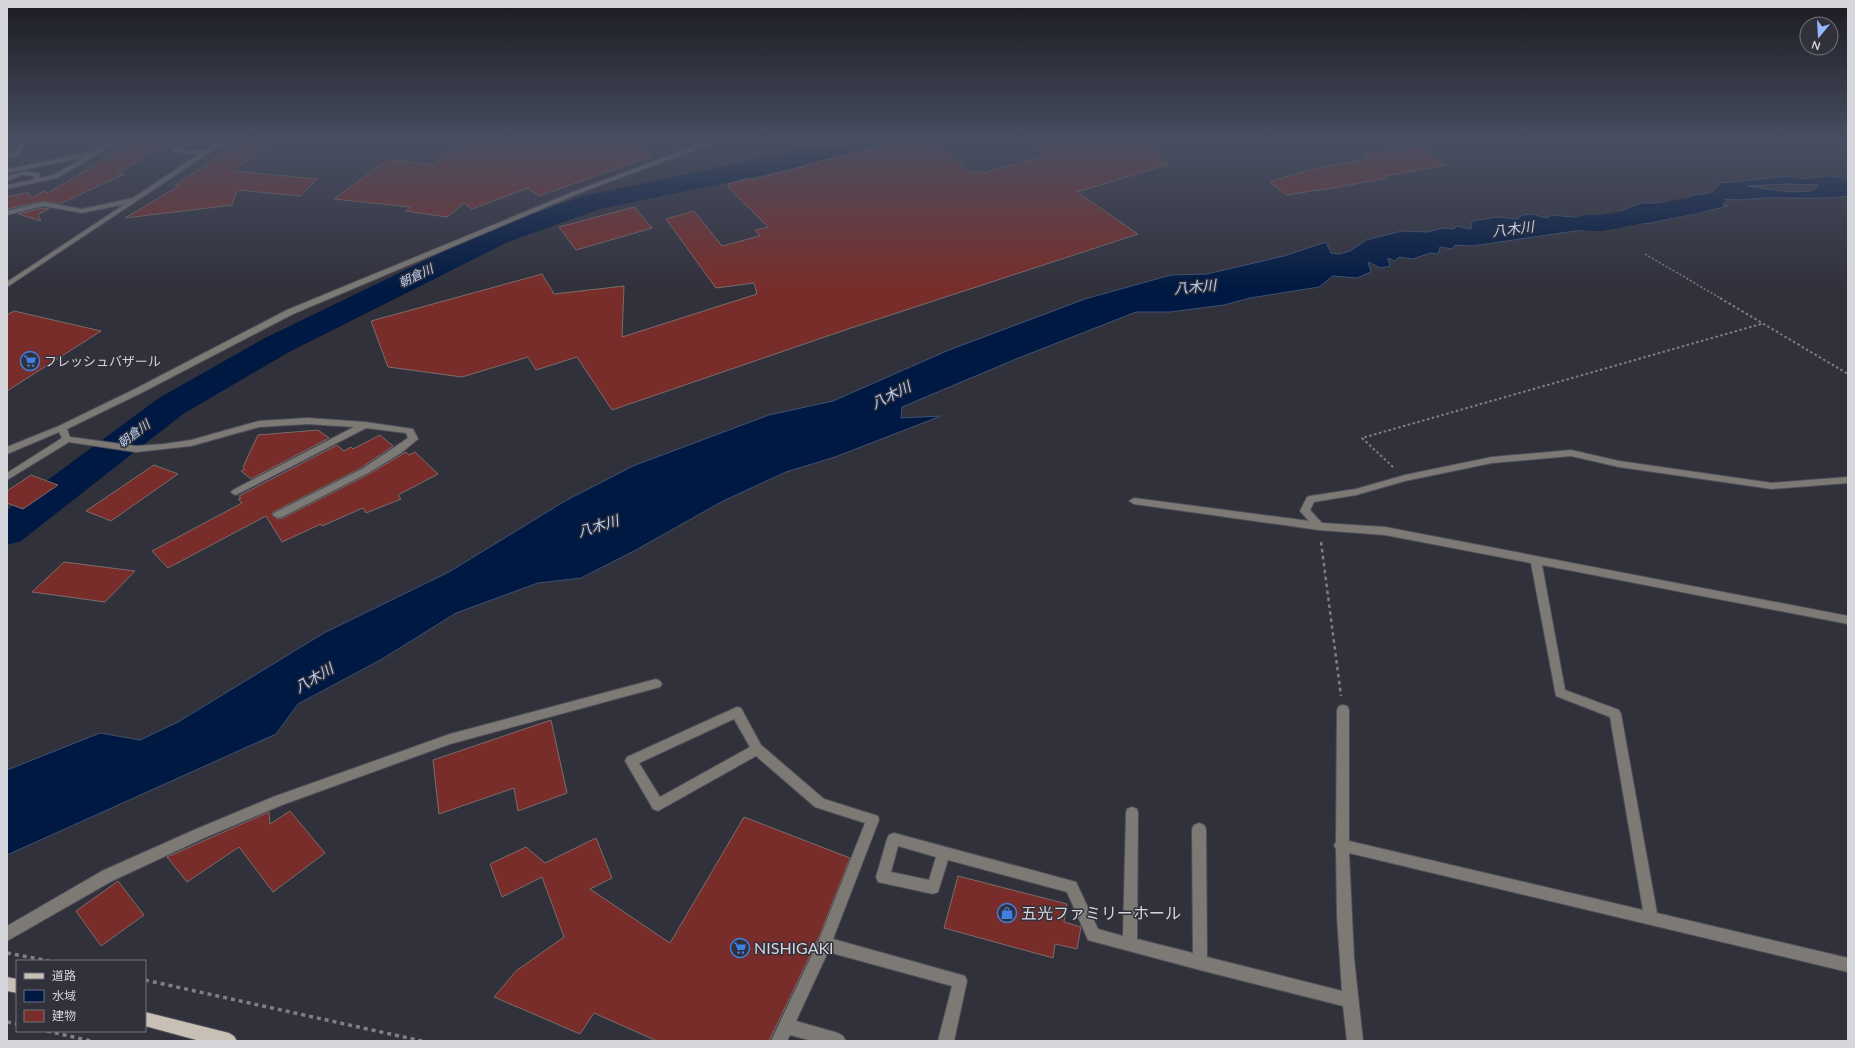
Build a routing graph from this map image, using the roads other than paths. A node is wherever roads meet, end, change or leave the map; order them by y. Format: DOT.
graph roads {
  1 [pos="152,190"];
  2 [pos="583,190"];
  3 [pos="139,199"];
  4 [pos="7,213"];
  5 [pos="7,284"];
  6 [pos="365,425"];
  7 [pos="62,428"];
  8 [pos="67,439"];
  9 [pos="7,451"];
  10 [pos="7,477"];
  11 [pos="1848,480"];
  12 [pos="236,492"];
  13 [pos="1134,501"];
  14 [pos="278,515"];
  15 [pos="1319,526"];
  16 [pos="1536,560"];
  17 [pos="1848,620"];
  18 [pos="656,684"];
  19 [pos="1343,710"];
  20 [pos="757,749"];
  21 [pos="1132,813"];
  22 [pos="1199,829"];
  23 [pos="1341,845"];
  24 [pos="944,853"];
  25 [pos="1651,918"];
  26 [pos="7,934"];
  27 [pos="824,944"];
  28 [pos="1130,944"];
  29 [pos="1200,962"];
  30 [pos="1848,965"];
  31 [pos="1350,1000"];
  32 [pos="146,1019"];
  33 [pos="786,1026"];
  34 [pos="229,1041"];
  35 [pos="779,1041"];
  36 [pos="838,1041"];
  37 [pos="946,1041"];
  38 [pos="1355,1041"];
  1 -- 3 [label="street"];
  2 -- 7 [label="street"];
  3 -- 4 [label="street"];
  3 -- 5 [label="street"];
  6 -- 8 [label="street"];
  6 -- 12 [label="street"];
  6 -- 14 [label="street"];
  7 -- 8 [label="street"];
  7 -- 9 [label="street"];
  8 -- 10 [label="street"];
  11 -- 15 [label="street"];
  13 -- 15 [label="street"];
  15 -- 16 [label="street"];
  16 -- 17 [label="street"];
  16 -- 25 [label="street"];
  18 -- 26 [label="street"];
  19 -- 23 [label="street"];
  20 -- 20 [label="street"];
  20 -- 27 [label="street"];
  21 -- 28 [label="street"];
  22 -- 29 [label="street"];
  23 -- 25 [label="street"];
  23 -- 31 [label="street"];
  24 -- 24 [label="street"];
  24 -- 28 [label="street"];
  25 -- 30 [label="street"];
  27 -- 33 [label="street"];
  27 -- 37 [label="street"];
  28 -- 29 [label="street"];
  29 -- 31 [label="street"];
  31 -- 38 [label="street"];
  32 -- 34 [label="main road"];
  33 -- 35 [label="street"];
  33 -- 36 [label="street"];
}
